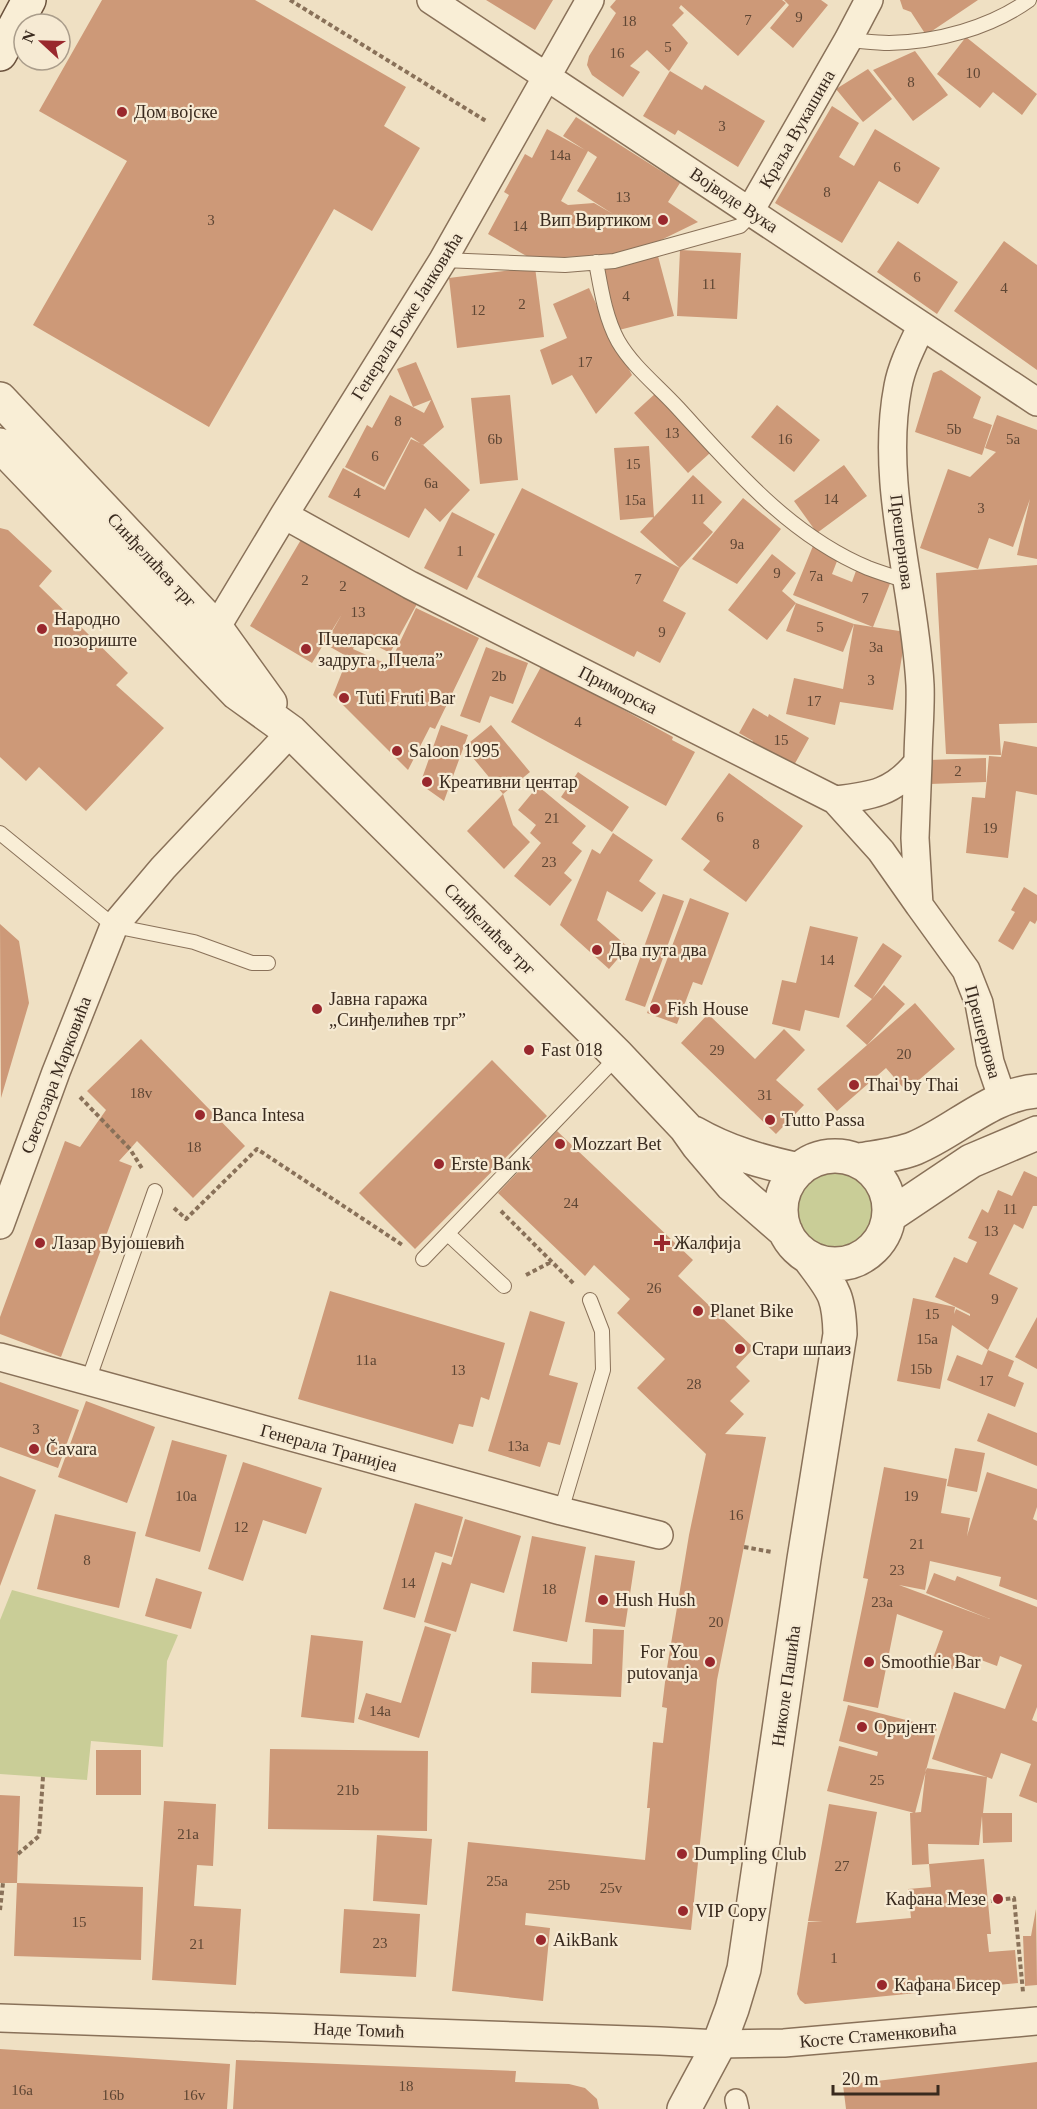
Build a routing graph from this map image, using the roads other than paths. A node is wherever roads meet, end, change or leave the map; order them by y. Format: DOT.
graph roads {
  1 [pos="28,0"];
  2 [pos="431,0"];
  3 [pos="590,0"];
  4 [pos="869,0"];
  5 [pos="1029,0"];
  6 [pos="848,40"];
  7 [pos="0,54"];
  8 [pos="547,76"];
  9 [pos="750,211"];
  10 [pos="443,260"];
  11 [pos="596,262"];
  12 [pos="921,327"];
  13 [pos="0,399"];
  14 [pos="1037,402"];
  15 [pos="0,445"];
  16 [pos="284,514"];
  17 [pos="907,581"];
  18 [pos="216,628"];
  19 [pos="291,732"];
  20 [pos="918,762"];
  21 [pos="835,800"];
  22 [pos="0,833"];
  23 [pos="919,905"];
  24 [pos="114,926"];
  25 [pos="268,963"];
  26 [pos="618,1056"];
  27 [pos="1037,1091"];
  28 [pos="1003,1100"];
  29 [pos="686,1128"];
  30 [pos="1037,1132"];
  31 [pos="860,1160"];
  32 [pos="799,1170"];
  33 [pos="155,1191"];
  34 [pos="889,1216"];
  35 [pos="0,1225"];
  36 [pos="786,1232"];
  37 [pos="448,1234"];
  38 [pos="810,1258"];
  39 [pos="423,1259"];
  40 [pos="504,1286"];
  41 [pos="590,1300"];
  42 [pos="0,1357"];
  43 [pos="88,1381"];
  44 [pos="561,1511"];
  45 [pos="659,1535"];
  46 [pos="1030,2010"];
  47 [pos="0,2018"];
  48 [pos="719,2044"];
  49 [pos="684,2109"];
  1 -- 7 [label="street"];
  2 -- 8 [label="street, Војводе Вука"];
  3 -- 8 [label="street, Генерала Боже Јанковића"];
  4 -- 6 [label="street, Краља Вукашина"];
  5 -- 6 [label="lane"];
  6 -- 9 [label="street, Краља Вукашина"];
  8 -- 9 [label="street, Војводе Вука"];
  8 -- 10 [label="street, Генерала Боже Јанковића"];
  9 -- 11 [label="lane, Краља Вукашина"];
  9 -- 12 [label="street, Војводе Вука"];
  10 -- 11 [label="lane, Краља Вукашина"];
  10 -- 16 [label="street, Генерала Боже Јанковића"];
  11 -- 17 [label="lane"];
  12 -- 14 [label="street, Војводе Вука"];
  12 -- 17 [label="street, Прешернова"];
  13 -- 18 [label="street, Синђелићев трг"];
  15 -- 19 [label="street, Синђелићев трг"];
  16 -- 18 [label="street, Генерала Боже Јанковића"];
  16 -- 21 [label="street, Приморска"];
  17 -- 20 [label="street, Прешернова"];
  18 -- 19 [label="street, Синђелићев трг"];
  19 -- 24 [label="street"];
  19 -- 26 [label="street, Синђелићев трг"];
  20 -- 21 [label="street"];
  20 -- 23 [label="street, Прешернова"];
  21 -- 23 [label="street, Приморска"];
  22 -- 24 [label="lane"];
  23 -- 28 [label="street, Прешернова"];
  24 -- 25 [label="lane"];
  24 -- 35 [label="street, Светозара Марковића"];
  26 -- 29 [label="street, Синђелићев трг"];
  26 -- 37 [label="lane"];
  27 -- 28 [label="street"];
  28 -- 31 [label="street"];
  29 -- 32 [label="street, Синђелићев трг"];
  29 -- 36 [label="street, Синђелићев трг"];
  30 -- 34 [label="street"];
  31 -- 32 [label="street"];
  31 -- 34 [label="street"];
  32 -- 36 [label="street"];
  33 -- 43 [label="lane"];
  34 -- 38 [label="street"];
  36 -- 38 [label="street, Николе Пашића"];
  37 -- 39 [label="lane"];
  37 -- 40 [label="lane"];
  38 -- 48 [label="street, Николе Пашића"];
  41 -- 44 [label="lane"];
  42 -- 43 [label="street, Генерала Транијеа"];
  43 -- 44 [label="street, Генерала Транијеа"];
  44 -- 45 [label="street, Генерала Транијеа"];
  46 -- 48 [label="street, Косте Стаменковића"];
  47 -- 48 [label="street, Наде Томић"];
  48 -- 49 [label="street, Николе Пашића"];
}
